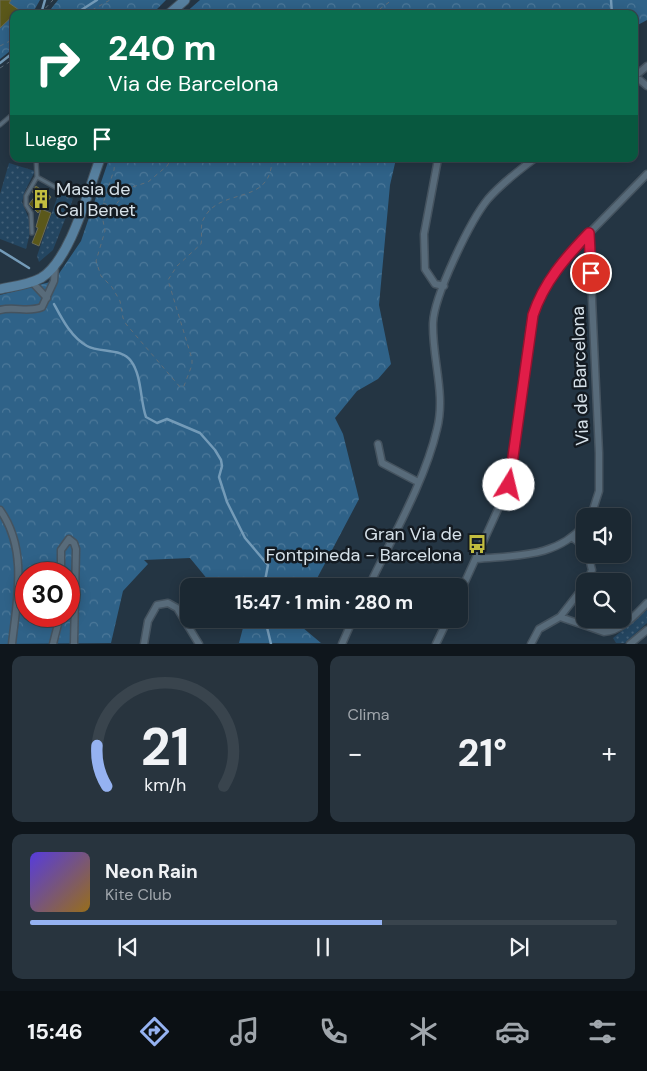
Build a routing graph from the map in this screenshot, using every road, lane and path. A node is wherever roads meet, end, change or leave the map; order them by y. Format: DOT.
graph roads {
  1 [pos="53,0"];
  2 [pos="110,0"];
  3 [pos="185,0"];
  4 [pos="392,0"];
  5 [pos="44,10"];
  6 [pos="92,10"];
  7 [pos="174,10"];
  8 [pos="378,10"];
  9 [pos="10,116"];
  10 [pos="0,125"];
  11 [pos="36,162"];
  12 [pos="99,162"];
  13 [pos="115,162"];
  14 [pos="169,162"];
  15 [pos="272,162"];
  16 [pos="437,162"];
  17 [pos="531,162"];
  18 [pos="647,174"];
  19 [pos="38,177"];
  20 [pos="64,192"];
  21 [pos="103,203"];
  22 [pos="32,233"];
  23 [pos="589,233"];
  24 [pos="56,266"];
  25 [pos="32,282"];
  26 [pos="444,286"];
  27 [pos="0,289"];
  28 [pos="48,298"];
  29 [pos="0,310"];
  30 [pos="378,444"];
  31 [pos="418,482"];
  32 [pos="594,508"];
  33 [pos="0,510"];
  34 [pos="576,534"];
  35 [pos="573,538"];
  36 [pos="576,540"];
  37 [pos="476,559"];
  38 [pos="61,562"];
  39 [pos="76,562"];
  40 [pos="373,578"];
  41 [pos="467,578"];
  42 [pos="576,596"];
  43 [pos="647,604"];
  44 [pos="560,616"];
  45 [pos="57,627"];
  46 [pos="74,627"];
  47 [pos="350,628"];
  48 [pos="444,628"];
  49 [pos="647,630"];
  50 [pos="12,644"];
  51 [pos="53,644"];
  52 [pos="74,644"];
  53 [pos="144,644"];
  54 [pos="199,644"];
  55 [pos="342,644"];
  56 [pos="436,644"];
  57 [pos="531,644"];
  58 [pos="630,644"];
  1 -- 5 [label="path"];
  2 -- 6 [label="path"];
  3 -- 7 [label="main road"];
  4 -- 8 [label="path"];
  9 -- 10 [label="lane"];
  11 -- 19 [label="lane"];
  12 -- 24 [label="main road"];
  13 -- 21 [label="path"];
  14 -- 21 [label="path"];
  15 -- 21 [label="path"];
  16 -- 26 [label="street"];
  17 -- 26 [label="street"];
  18 -- 23 [label="street"];
  19 -- 20 [label="lane"];
  19 -- 22 [label="lane"];
  23 -- 32 [label="street, Via de Barcelona"];
  23 -- 37 [label="street"];
  24 -- 25 [label="main road"];
  24 -- 28 [label="street"];
  25 -- 27 [label="main road"];
  25 -- 28 [label="street"];
  26 -- 31 [label="street"];
  28 -- 29 [label="street"];
  30 -- 31 [label="street"];
  31 -- 40 [label="street"];
  33 -- 50 [label="street"];
  34 -- 35 [label="street"];
  35 -- 36 [label="street"];
  35 -- 37 [label="street"];
  37 -- 41 [label="street"];
  38 -- 39 [label="street"];
  42 -- 44 [label="street"];
  43 -- 44 [label="street"];
  44 -- 57 [label="street"];
  45 -- 51 [label="street"];
  46 -- 52 [label="street"];
  47 -- 55 [label="street"];
  48 -- 56 [label="street"];
  49 -- 58 [label="street"];
  53 -- 54 [label="street"];
}
